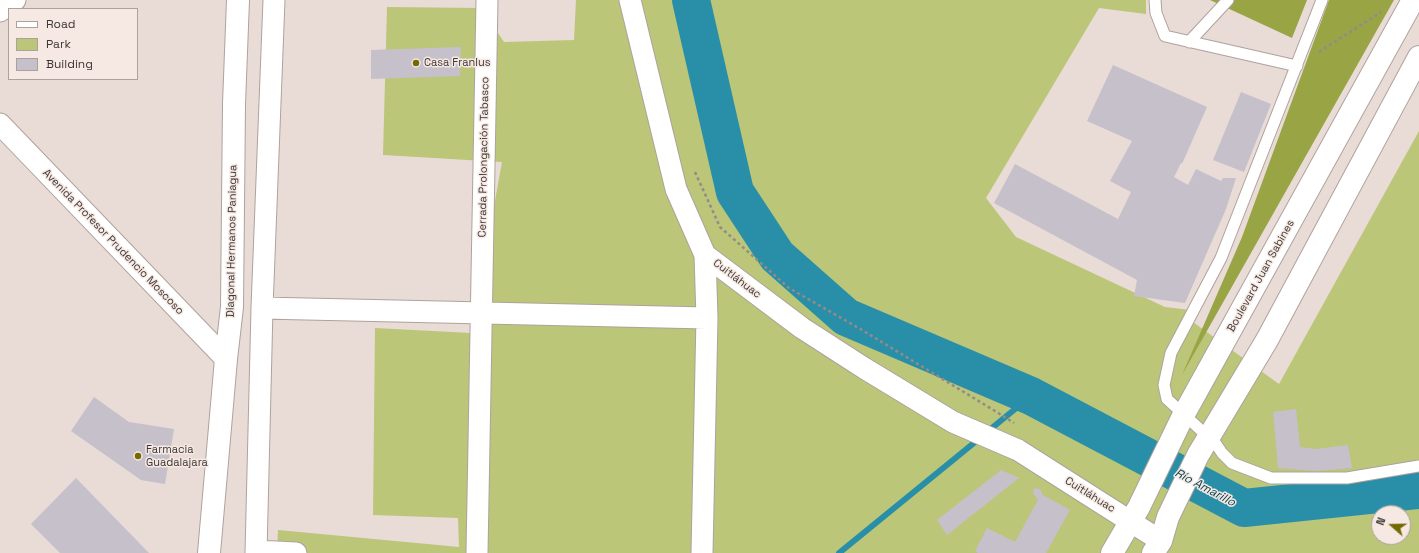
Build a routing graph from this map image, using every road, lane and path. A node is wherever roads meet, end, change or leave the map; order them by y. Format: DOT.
graph roads {
  1 [pos="15,0"];
  2 [pos="238,0"];
  3 [pos="274,0"];
  4 [pos="487,0"];
  5 [pos="630,0"];
  6 [pos="1155,0"];
  7 [pos="1228,0"];
  8 [pos="1322,0"];
  9 [pos="1413,0"];
  10 [pos="1387,8"];
  11 [pos="0,11"];
  12 [pos="1189,42"];
  13 [pos="1419,57"];
  14 [pos="1297,66"];
  15 [pos="0,124"];
  16 [pos="694,170"];
  17 [pos="705,255"];
  18 [pos="262,308"];
  19 [pos="481,314"];
  20 [pos="707,318"];
  21 [pos="226,359"];
  22 [pos="1184,414"];
  23 [pos="1014,424"];
  24 [pos="1208,437"];
  25 [pos="1419,466"];
  26 [pos="1131,522"];
  27 [pos="1157,547"];
  28 [pos="256,552"];
  29 [pos="209,553"];
  30 [pos="296,553"];
  31 [pos="477,553"];
  32 [pos="702,553"];
  33 [pos="1112,553"];
  1 -- 11 [label="street"];
  2 -- 21 [label="main road, Diagonal Hermanos Paniagua"];
  3 -- 18 [label="street"];
  4 -- 19 [label="street, Cerrada Prolongación Tabasco"];
  5 -- 17 [label="street, Cuitláhuac"];
  6 -- 12 [label="lane"];
  7 -- 12 [label="lane"];
  8 -- 14 [label="lane"];
  9 -- 22 [label="main road, Boulevard Juan Sabines"];
  10 -- 14 [label="path"];
  12 -- 14 [label="lane"];
  13 -- 24 [label="main road"];
  14 -- 22 [label="lane"];
  15 -- 21 [label="street, Avenida Profesor Prudencio Moscoso"];
  16 -- 23 [label="path"];
  17 -- 20 [label="street"];
  17 -- 26 [label="street, Cuitláhuac"];
  18 -- 19 [label="street"];
  18 -- 28 [label="street"];
  19 -- 20 [label="street"];
  19 -- 31 [label="street, Cerrada Prolongación Tabasco"];
  20 -- 32 [label="street"];
  21 -- 29 [label="main road, Diagonal Hermanos Paniagua"];
  22 -- 24 [label="lane"];
  22 -- 26 [label="main road, Boulevard Juan Sabines"];
  24 -- 25 [label="lane"];
  24 -- 27 [label="main road"];
  26 -- 27 [label="street, Cuitláhuac"];
  26 -- 33 [label="main road, Boulevard Juan Sabines"];
  28 -- 30 [label="street"];
}
